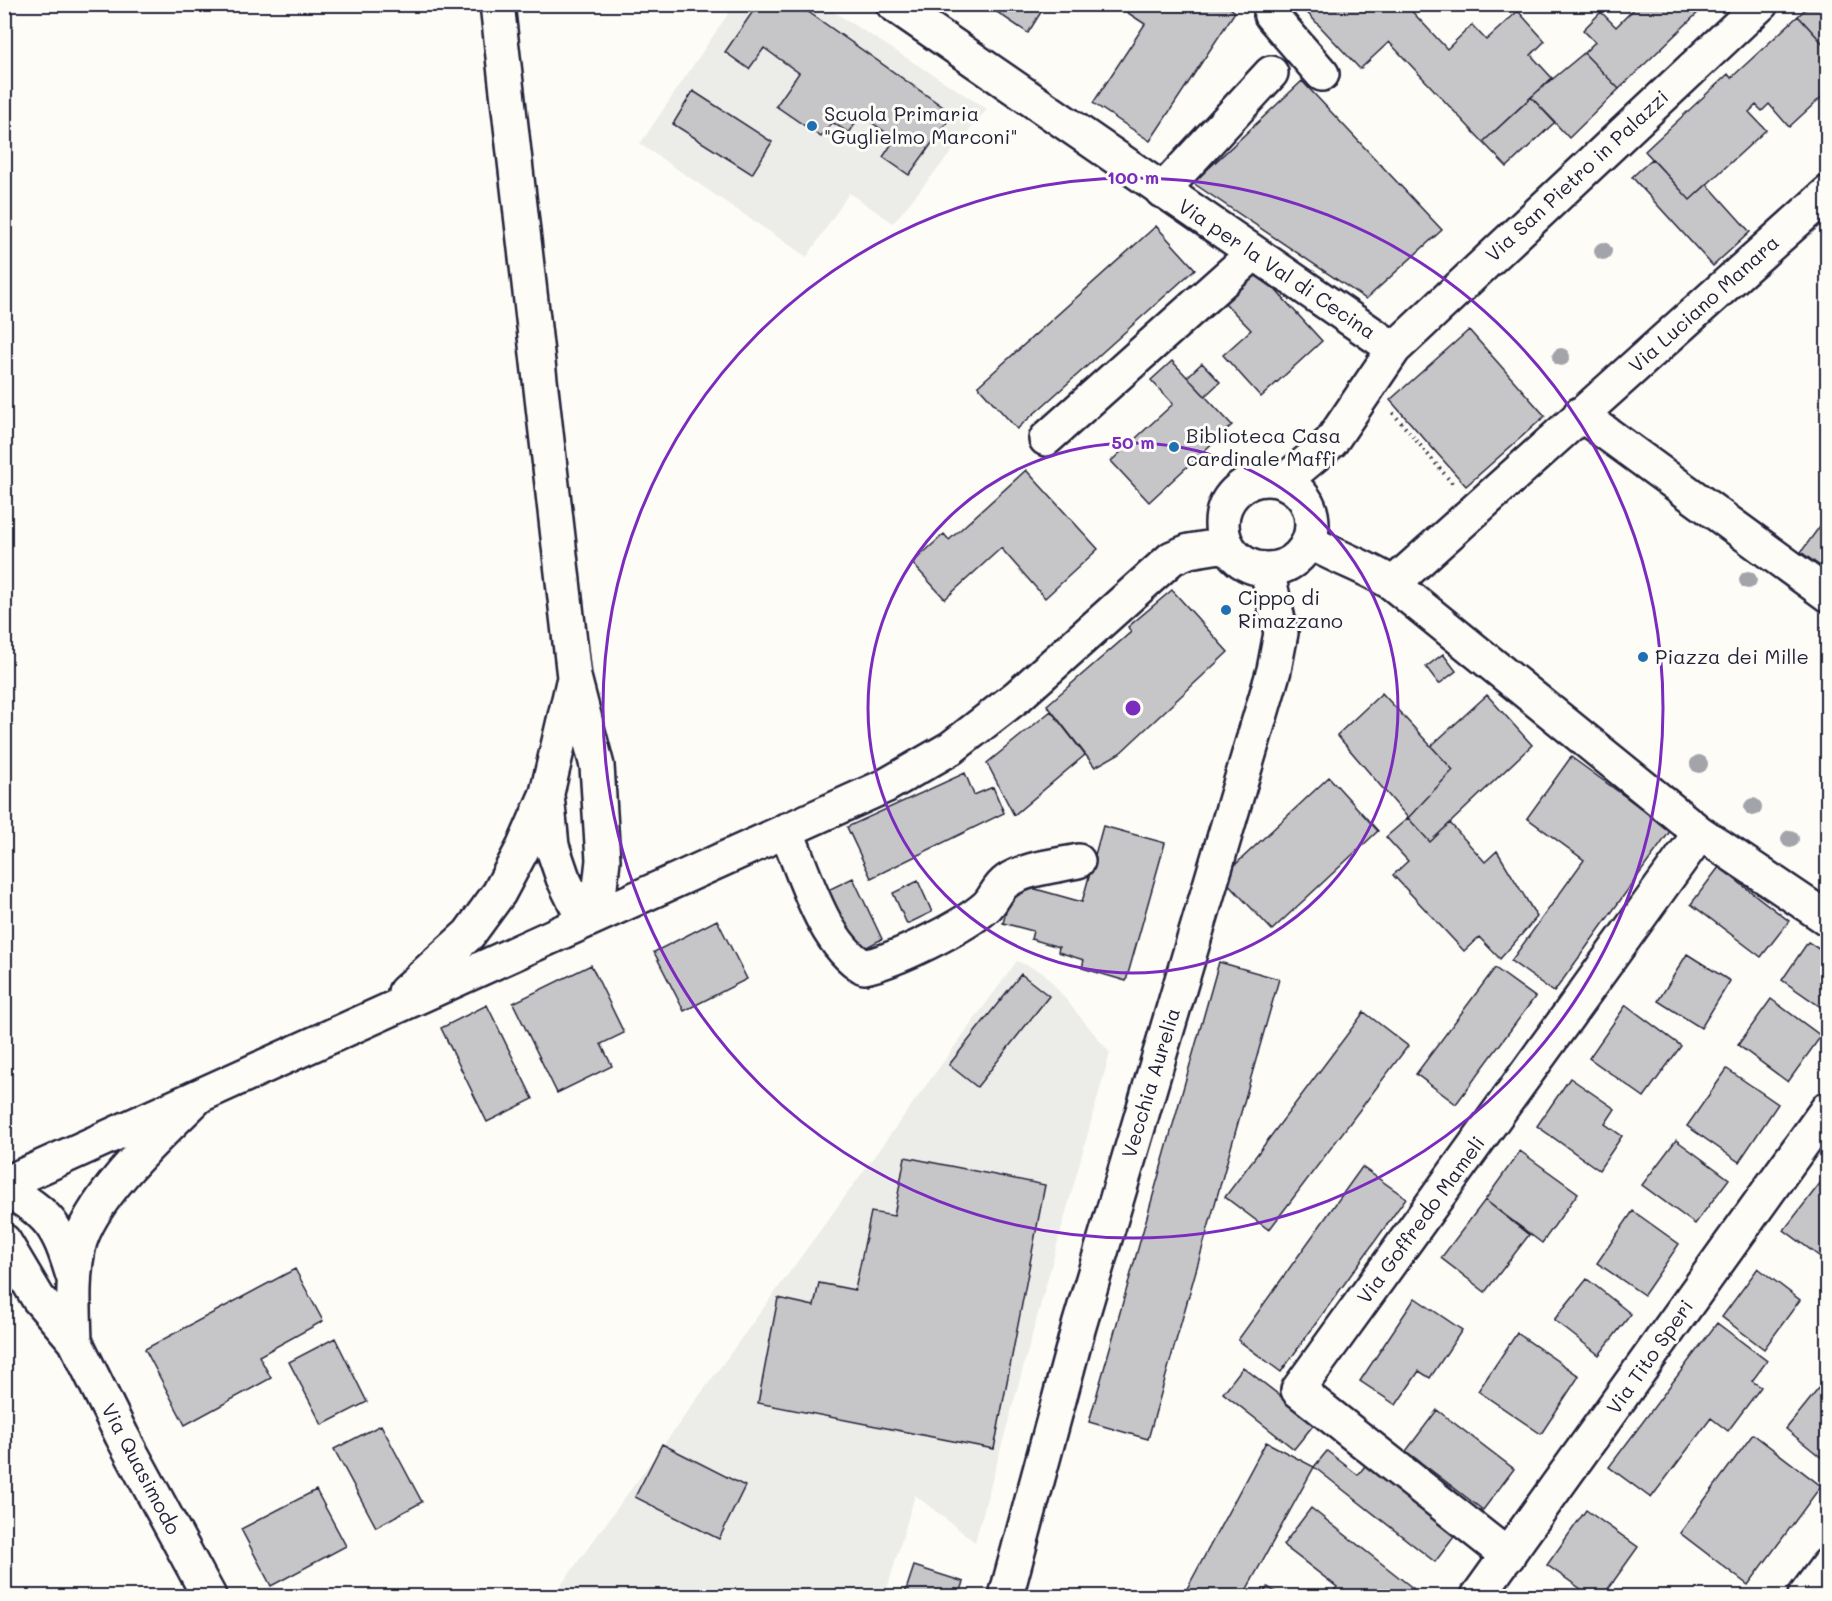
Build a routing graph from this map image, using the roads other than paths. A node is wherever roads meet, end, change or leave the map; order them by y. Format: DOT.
graph roads {
  1 [pos="496,4"];
  2 [pos="519,4"];
  3 [pos="893,4"];
  4 [pos="1276,4"];
  5 [pos="1761,4"];
  6 [pos="1271,73"];
  7 [pos="1322,74"];
  8 [pos="505,80"];
  9 [pos="1162,191"];
  10 [pos="1827,193"];
  11 [pos="1254,253"];
  12 [pos="1394,349"];
  13 [pos="1581,414"];
  14 [pos="1047,439"];
  15 [pos="1283,482"];
  16 [pos="1309,542"];
  17 [pos="1226,545"];
  18 [pos="1267,570"];
  19 [pos="1393,584"];
  20 [pos="1825,610"];
  21 [pos="574,677"];
  22 [pos="547,793"];
  23 [pos="786,830"];
  24 [pos="1700,833"];
  25 [pos="1078,861"];
  26 [pos="590,918"];
  27 [pos="1827,919"];
  28 [pos="382,1012"];
  29 [pos="200,1095"];
  30 [pos="1825,1116"];
  31 [pos="4,1186"];
  32 [pos="4,1241"];
  33 [pos="4,1271"];
  34 [pos="74,1281"];
  35 [pos="38,1298"];
  36 [pos="75,1341"];
  37 [pos="1508,1556"];
  38 [pos="1827,1565"];
  39 [pos="209,1596"];
  40 [pos="1006,1596"];
  41 [pos="1479,1596"];
  42 [pos="1805,1596"];
  1 -- 8 [label="main road"];
  2 -- 8 [label="main road"];
  3 -- 9 [label="main road, Via per la Val di Cecina"];
  4 -- 7 [label="main road"];
  5 -- 12 [label="main road, Via San Pietro in Palazzi"];
  6 -- 9 [label="main road"];
  8 -- 21 [label="main road"];
  9 -- 11 [label="main road, Via per la Val di Cecina"];
  10 -- 13 [label="main road, Via Luciano Manara"];
  11 -- 12 [label="main road, Via per la Val di Cecina"];
  11 -- 14 [label="main road"];
  12 -- 15 [label="main road"];
  13 -- 19 [label="main road, Via Luciano Manara"];
  13 -- 20 [label="main road"];
  15 -- 16 [label="main road"];
  15 -- 17 [label="main road"];
  16 -- 18 [label="main road"];
  16 -- 19 [label="main road"];
  17 -- 18 [label="main road"];
  17 -- 23 [label="main road"];
  18 -- 40 [label="main road, Vecchia Aurelia"];
  19 -- 24 [label="main road"];
  21 -- 22 [label="main road"];
  21 -- 26 [label="main road"];
  22 -- 26 [label="main road"];
  22 -- 28 [label="main road"];
  23 -- 25 [label="main road"];
  23 -- 26 [label="main road"];
  24 -- 27 [label="main road"];
  24 -- 37 [label="main road, Via Goffredo Mameli"];
  26 -- 28 [label="main road"];
  28 -- 29 [label="main road"];
  29 -- 31 [label="main road"];
  29 -- 34 [label="main road, Via Quasimodo"];
  30 -- 37 [label="main road, Via Tito Speri"];
  31 -- 34 [label="main road, Via Quasimodo"];
  32 -- 35 [label="main road, Via Quasimodo"];
  33 -- 35 [label="main road, Via Quasimodo"];
  34 -- 36 [label="main road, Via Quasimodo"];
  35 -- 36 [label="main road, Via Quasimodo"];
  36 -- 39 [label="main road, Via Quasimodo"];
  37 -- 41 [label="main road, Via Tito Speri"];
  38 -- 42 [label="main road"];
}
